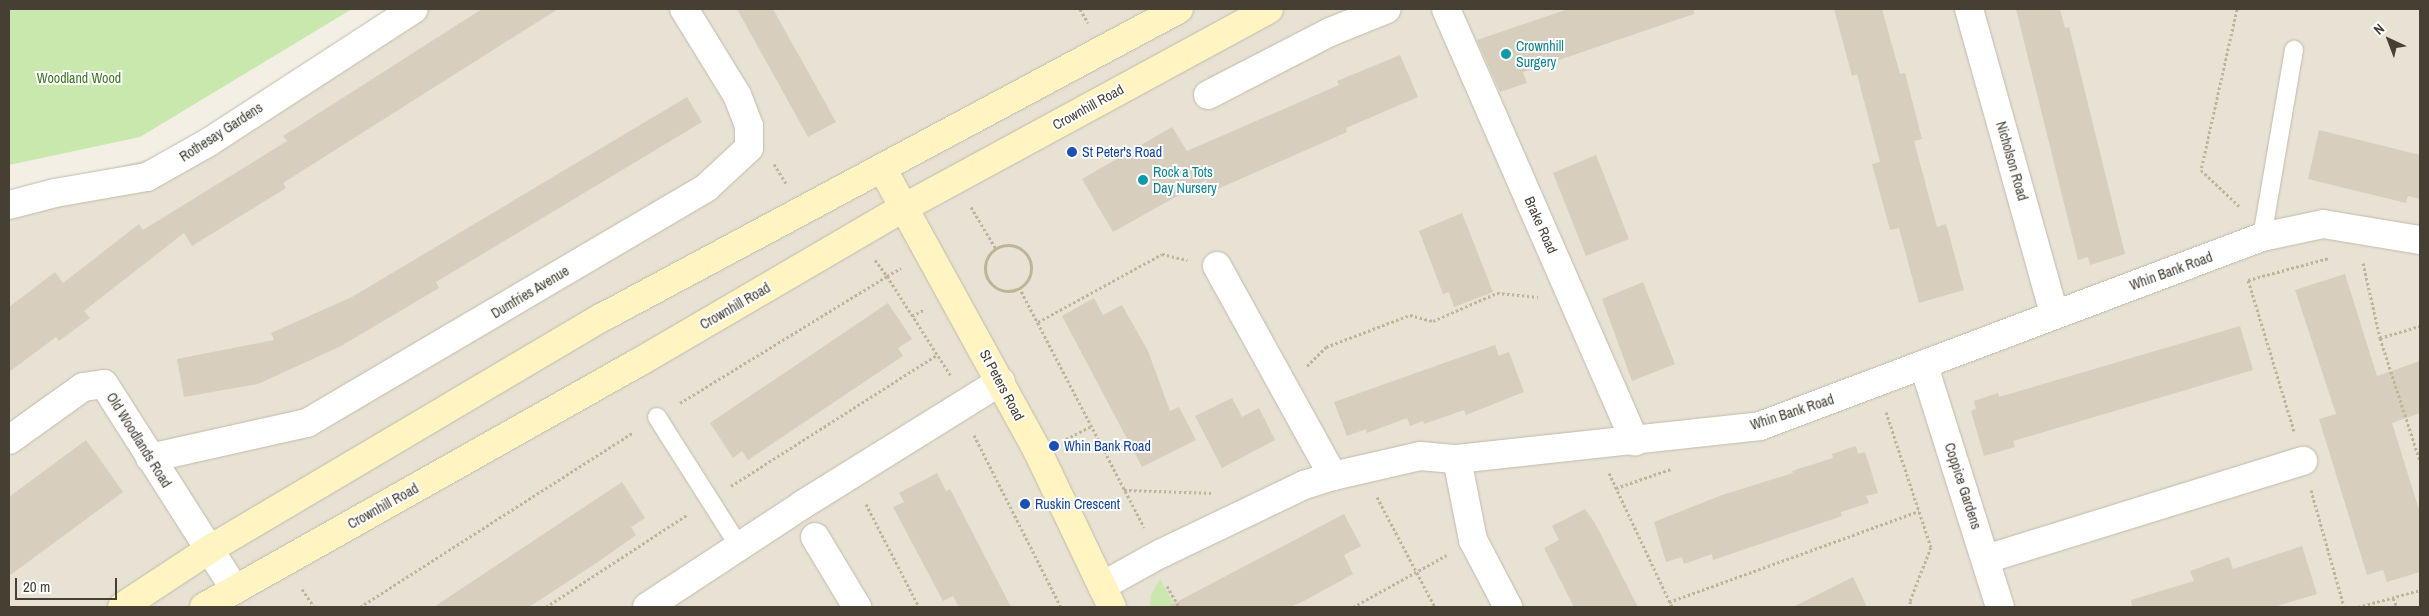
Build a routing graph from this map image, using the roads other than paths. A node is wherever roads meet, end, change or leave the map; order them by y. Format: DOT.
graph roads {
  1 [pos="414,9"];
  2 [pos="684,9"];
  3 [pos="1179,9"];
  4 [pos="1269,9"];
  5 [pos="1388,9"];
  6 [pos="1446,9"];
  7 [pos="1969,9"];
  8 [pos="2294,50"];
  9 [pos="1208,95"];
  10 [pos="882,168"];
  11 [pos="9,205"];
  12 [pos="905,207"];
  13 [pos="2263,233"];
  14 [pos="2420,240"];
  15 [pos="1217,266"];
  16 [pos="2054,314"];
  17 [pos="1924,366"];
  18 [pos="1001,381"];
  19 [pos="657,418"];
  20 [pos="9,440"];
  21 [pos="1635,441"];
  22 [pos="150,458"];
  23 [pos="1457,459"];
  24 [pos="2303,461"];
  25 [pos="1333,476"];
  26 [pos="815,537"];
  27 [pos="739,546"];
  28 [pos="210,549"];
  29 [pos="1986,559"];
  30 [pos="234,590"];
  31 [pos="1107,597"];
  32 [pos="122,607"];
  33 [pos="204,607"];
  34 [pos="647,607"];
  35 [pos="857,607"];
  36 [pos="1508,607"];
  37 [pos="2000,607"];
  1 -- 11 [label="street, Rothesay Gardens"];
  2 -- 22 [label="street, Dumfries Avenue"];
  3 -- 10 [label="main road"];
  4 -- 12 [label="main road, Crownhill Road"];
  5 -- 9 [label="street"];
  6 -- 21 [label="street, Brake Road"];
  7 -- 16 [label="street, Nicholson Road"];
  8 -- 13 [label="lane"];
  10 -- 12 [label="main road, St Peters Road"];
  10 -- 28 [label="main road"];
  12 -- 18 [label="main road, St Peters Road"];
  12 -- 30 [label="main road, Crownhill Road"];
  13 -- 14 [label="street, Whin Bank Road"];
  13 -- 16 [label="street, Whin Bank Road"];
  15 -- 25 [label="street"];
  16 -- 17 [label="street, Whin Bank Road"];
  17 -- 21 [label="street, Whin Bank Road"];
  17 -- 29 [label="street, Coppice Gardens"];
  18 -- 27 [label="street"];
  18 -- 31 [label="main road, St Peters Road"];
  19 -- 27 [label="lane"];
  20 -- 22 [label="street, Old Woodlands Road"];
  21 -- 23 [label="street, Whin Bank Road"];
  22 -- 28 [label="street, Old Woodlands Road"];
  23 -- 25 [label="street, Whin Bank Road"];
  23 -- 36 [label="street"];
  24 -- 29 [label="street"];
  25 -- 31 [label="street, Whin Bank Road"];
  26 -- 35 [label="street"];
  27 -- 34 [label="street"];
  28 -- 30 [label="street, Old Woodlands Road"];
  28 -- 32 [label="main road"];
  29 -- 37 [label="street, Coppice Gardens"];
  30 -- 33 [label="main road, Crownhill Road"];
}
